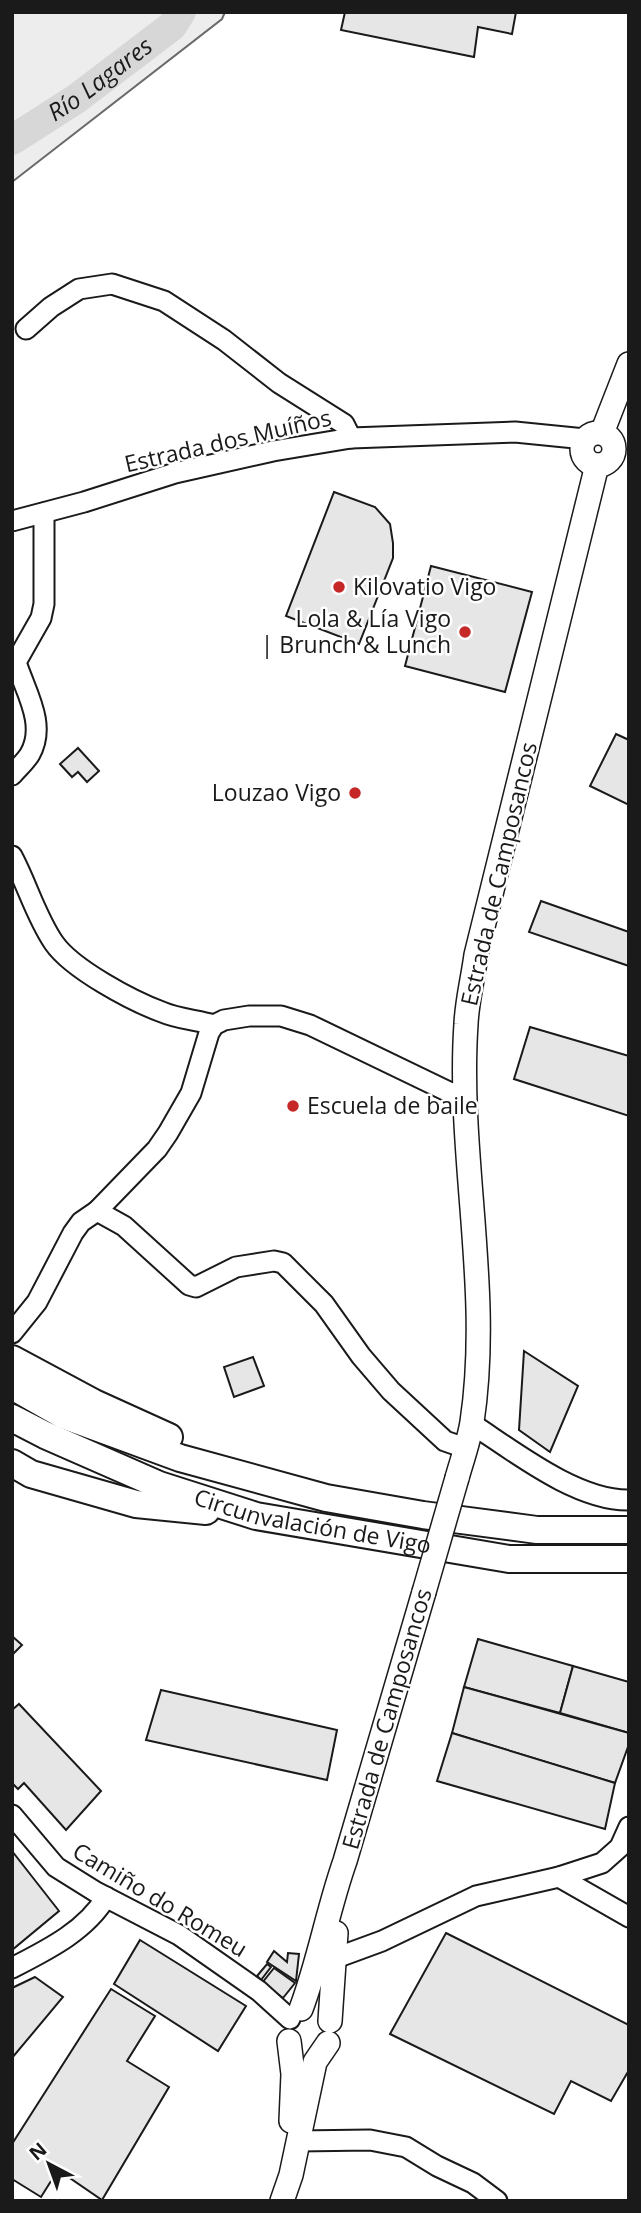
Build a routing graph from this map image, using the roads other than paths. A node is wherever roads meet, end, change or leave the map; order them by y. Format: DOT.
graph roads {
  1 [pos="26,329"];
  2 [pos="629,363"];
  3 [pos="594,436"];
  4 [pos="351,438"];
  5 [pos="44,513"];
  6 [pos="12,521"];
  7 [pos="12,775"];
  8 [pos="12,856"];
  9 [pos="214,1025"];
  10 [pos="465,1095"];
  11 [pos="97,1211"];
  12 [pos="12,1333"];
  13 [pos="12,1359"];
  14 [pos="12,1386"];
  15 [pos="12,1418"];
  16 [pos="472,1424"];
  17 [pos="465,1448"];
  18 [pos="12,1463"];
  19 [pos="326,1498"];
  20 [pos="629,1500"];
  21 [pos="256,1516"];
  22 [pos="629,1530"];
  23 [pos="629,1559"];
  24 [pos="12,1815"];
  25 [pos="629,1827"];
  26 [pos="345,1860"];
  27 [pos="559,1877"];
  28 [pos="106,1897"];
  29 [pos="629,1917"];
  30 [pos="339,1957"];
  31 [pos="12,1968"];
  32 [pos="293,2023"];
  33 [pos="329,2032"];
  34 [pos="298,2141"];
  35 [pos="281,2201"];
  36 [pos="497,2201"];
  1 -- 4 [label="street"];
  2 -- 3 [label="main road"];
  3 -- 4 [label="street, Estrada dos Muíños"];
  3 -- 10 [label="main road, Estrada de Camposancos"];
  4 -- 5 [label="street, Estrada dos Muíños"];
  5 -- 6 [label="street, Estrada dos Muíños"];
  5 -- 7 [label="street"];
  8 -- 9 [label="street"];
  9 -- 10 [label="street"];
  9 -- 11 [label="street"];
  10 -- 16 [label="main road, Estrada de Camposancos"];
  11 -- 12 [label="street"];
  11 -- 17 [label="street"];
  13 -- 19 [label="highway"];
  14 -- 19 [label="highway, Circunvalación de Vigo"];
  15 -- 21 [label="highway, Circunvalación de Vigo"];
  16 -- 17 [label="main road, Estrada de Camposancos"];
  16 -- 20 [label="street"];
  17 -- 26 [label="main road, Estrada de Camposancos, bridge"];
  18 -- 21 [label="highway"];
  19 -- 22 [label="highway, Circunvalación de Vigo"];
  21 -- 23 [label="highway, Circunvalación de Vigo"];
  24 -- 28 [label="street, Camiño do Romeu"];
  25 -- 27 [label="street"];
  26 -- 30 [label="main road, Estrada de Camposancos"];
  26 -- 32 [label="main road, Estrada de Camposancos"];
  27 -- 29 [label="street"];
  27 -- 30 [label="street"];
  28 -- 31 [label="street"];
  28 -- 32 [label="street, Camiño do Romeu"];
  30 -- 33 [label="main road, Estrada de Camposancos"];
  32 -- 33 [label="main road"];
  32 -- 33 [label="main road"];
  32 -- 35 [label="main road, Estrada de Camposancos"];
  33 -- 34 [label="main road, Estrada de Camposancos"];
  34 -- 35 [label="main road, Estrada de Camposancos"];
  34 -- 36 [label="street"];
}
